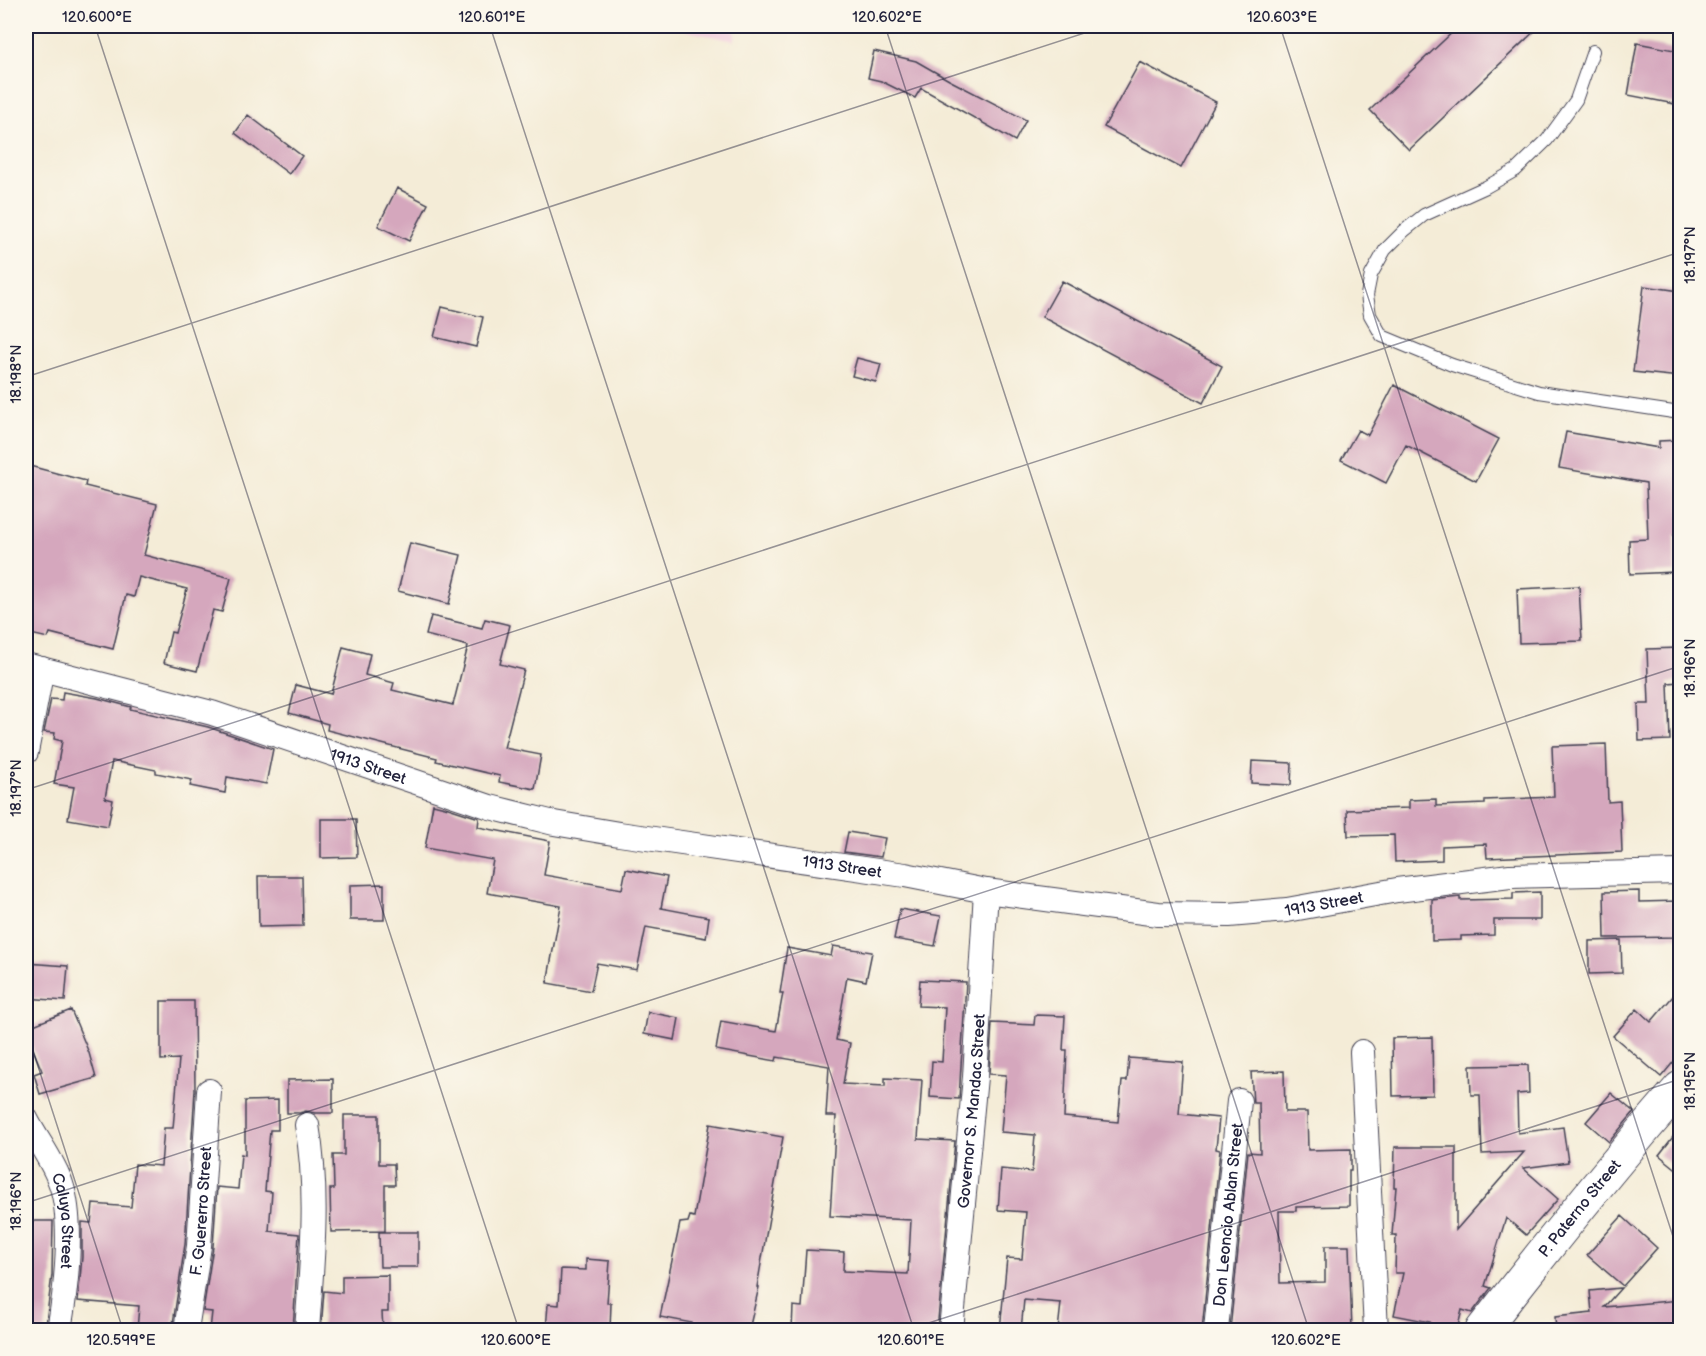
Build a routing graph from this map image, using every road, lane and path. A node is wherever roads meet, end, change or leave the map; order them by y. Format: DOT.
graph roads {
  1 [pos="1593,51"];
  2 [pos="1680,413"];
  3 [pos="34,667"];
  4 [pos="26,752"];
  5 [pos="1680,872"];
  6 [pos="986,891"];
  7 [pos="1362,1052"];
  8 [pos="1680,1088"];
  9 [pos="209,1091"];
  10 [pos="1239,1101"];
  11 [pos="26,1119"];
  12 [pos="307,1125"];
  13 [pos="60,1330"];
  14 [pos="186,1330"];
  15 [pos="307,1330"];
  16 [pos="951,1330"];
  17 [pos="1216,1330"];
  18 [pos="1376,1330"];
  19 [pos="1482,1330"];
  1 -- 2 [label="lane"];
  3 -- 4 [label="street"];
  3 -- 6 [label="street, 1913 Street"];
  5 -- 6 [label="street, 1913 Street"];
  6 -- 16 [label="street, Governor S. Mandac Street"];
  7 -- 18 [label="street"];
  8 -- 19 [label="main road, P. Paterno Street"];
  9 -- 14 [label="street, F. Guererro Street"];
  10 -- 17 [label="street, Don Leoncio Ablan Street"];
  11 -- 13 [label="street, Caluya Street"];
  12 -- 15 [label="street"];
}
